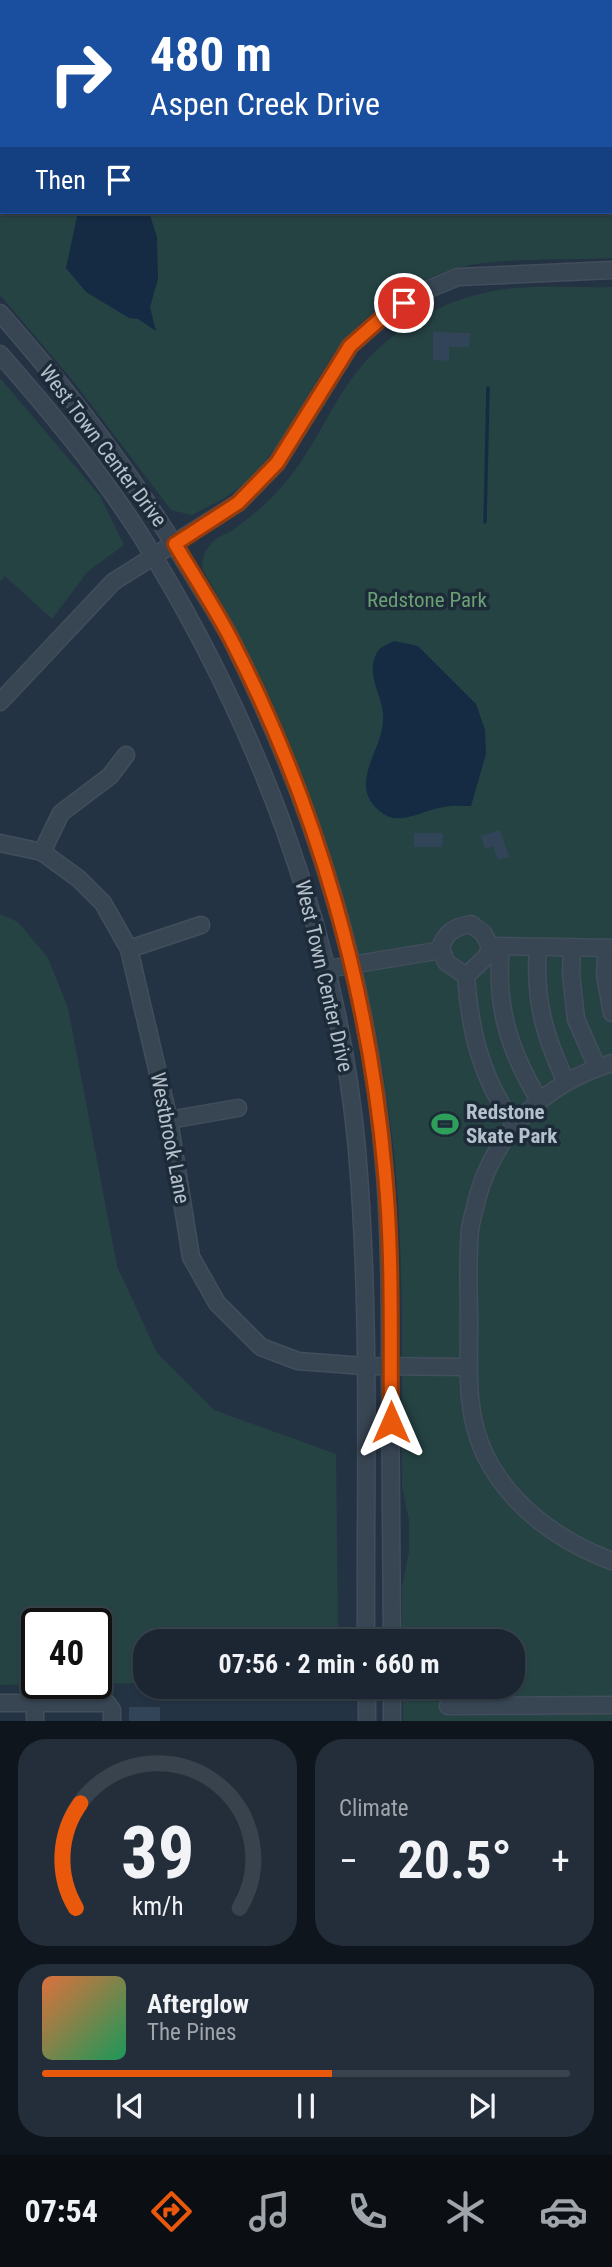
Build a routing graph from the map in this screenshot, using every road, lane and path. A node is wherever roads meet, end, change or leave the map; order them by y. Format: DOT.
graph roads {
  1 [pos="612,271"];
  2 [pos="0,313"];
  3 [pos="0,354"];
  4 [pos="175,544"];
  5 [pos="154,558"];
  6 [pos="0,702"];
  7 [pos="126,755"];
  8 [pos="0,843"];
  9 [pos="42,852"];
  10 [pos="201,925"];
  11 [pos="495,946"];
  12 [pos="538,947"];
  13 [pos="572,947"];
  14 [pos="609,948"];
  15 [pos="130,949"];
  16 [pos="439,951"];
  17 [pos="352,964"];
  18 [pos="327,969"];
  19 [pos="466,976"];
  20 [pos="612,1013"];
  21 [pos="604,1065"];
  22 [pos="566,1082"];
  23 [pos="539,1100"];
  24 [pos="237,1108"];
  25 [pos="169,1120"];
  26 [pos="513,1124"];
  27 [pos="364,1366"];
  28 [pos="390,1367"];
  29 [pos="469,1367"];
  30 [pos="612,1561"];
  31 [pos="366,1629"];
  32 [pos="392,1629"];
  33 [pos="367,1699"];
  34 [pos="392,1699"];
  35 [pos="0,1703"];
  36 [pos="35,1703"];
  37 [pos="612,1705"];
  38 [pos="448,1706"];
  39 [pos="35,1721"];
  40 [pos="112,1721"];
  41 [pos="367,1721"];
  42 [pos="392,1721"];
  1 -- 4 [label="street"];
  2 -- 4 [label="street, West Town Center Drive"];
  3 -- 5 [label="street, West Town Center Drive"];
  4 -- 5 [label="street"];
  4 -- 17 [label="street, West Town Center Drive"];
  5 -- 6 [label="street"];
  5 -- 18 [label="street, West Town Center Drive"];
  7 -- 9 [label="street"];
  8 -- 9 [label="street, Westbrook Lane"];
  9 -- 15 [label="street, Westbrook Lane"];
  10 -- 15 [label="street"];
  11 -- 12 [label="street"];
  11 -- 16 [label="street"];
  11 -- 19 [label="street"];
  11 -- 23 [label="street"];
  12 -- 13 [label="street"];
  12 -- 22 [label="street"];
  13 -- 14 [label="street"];
  13 -- 21 [label="street"];
  14 -- 20 [label="street"];
  15 -- 25 [label="street, Westbrook Lane"];
  16 -- 17 [label="street"];
  16 -- 19 [label="street"];
  17 -- 18 [label="street"];
  17 -- 28 [label="street, West Town Center Drive"];
  18 -- 27 [label="street, West Town Center Drive"];
  19 -- 26 [label="street"];
  21 -- 22 [label="street"];
  22 -- 23 [label="street"];
  23 -- 26 [label="street"];
  24 -- 25 [label="street"];
  25 -- 27 [label="street, Westbrook Lane"];
  26 -- 29 [label="street"];
  27 -- 28 [label="street, Westbrook Lane"];
  27 -- 31 [label="street, West Town Center Drive"];
  28 -- 29 [label="street, Westbrook Lane"];
  28 -- 32 [label="street, West Town Center Drive"];
  29 -- 30 [label="street"];
  33 -- 41 [label="street"];
  34 -- 42 [label="street"];
  35 -- 36 [label="street"];
  36 -- 39 [label="street"];
  36 -- 40 [label="street"];
  37 -- 38 [label="street"];
}
